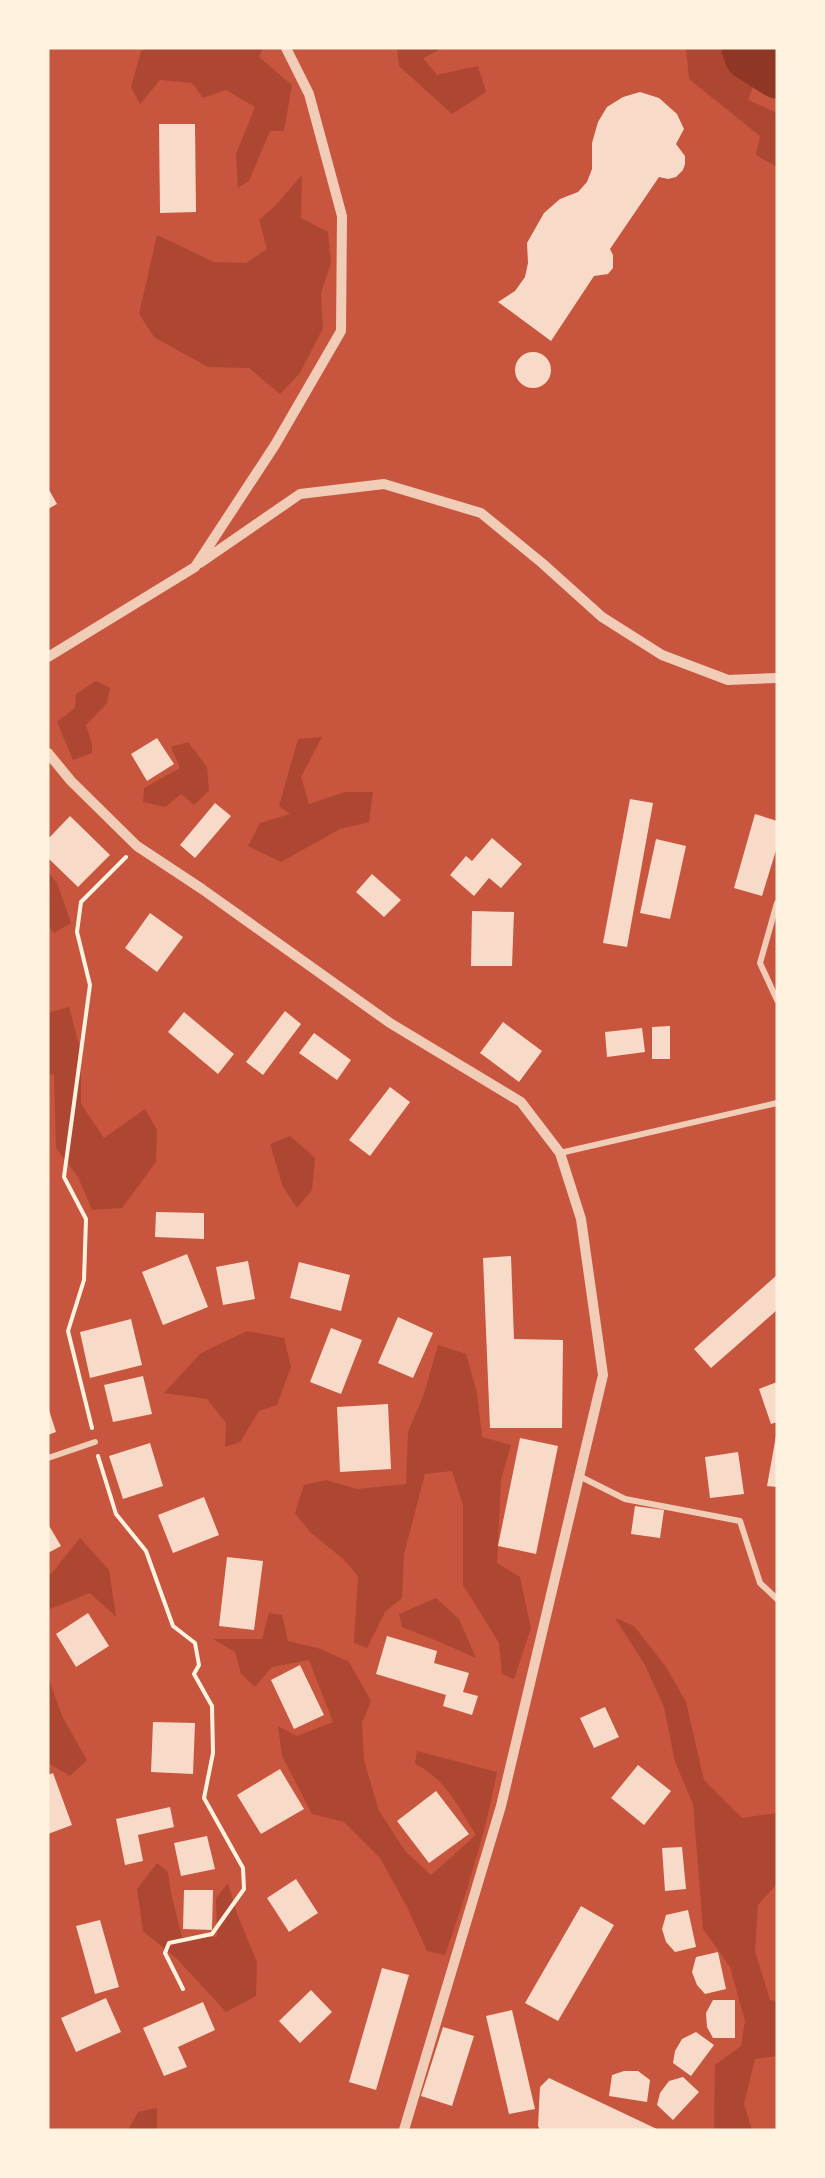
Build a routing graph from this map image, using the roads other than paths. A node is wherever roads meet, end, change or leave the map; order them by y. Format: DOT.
graph roads {
  1 [pos="286,48"];
  2 [pos="195,567"];
  3 [pos="48,657"];
  4 [pos="777,678"];
  5 [pos="48,753"];
  6 [pos="777,903"];
  7 [pos="777,1000"];
  8 [pos="777,1103"];
  9 [pos="560,1153"];
  10 [pos="95,1442"];
  11 [pos="48,1458"];
  12 [pos="579,1476"];
  13 [pos="777,1599"];
  14 [pos="404,2130"];
  1 -- 2 [label="street"];
  2 -- 3 [label="street"];
  2 -- 4 [label="street"];
  5 -- 9 [label="street"];
  6 -- 7 [label="street"];
  8 -- 9 [label="street"];
  9 -- 12 [label="street"];
  10 -- 11 [label="street"];
  12 -- 13 [label="street"];
  12 -- 14 [label="street"];
}
